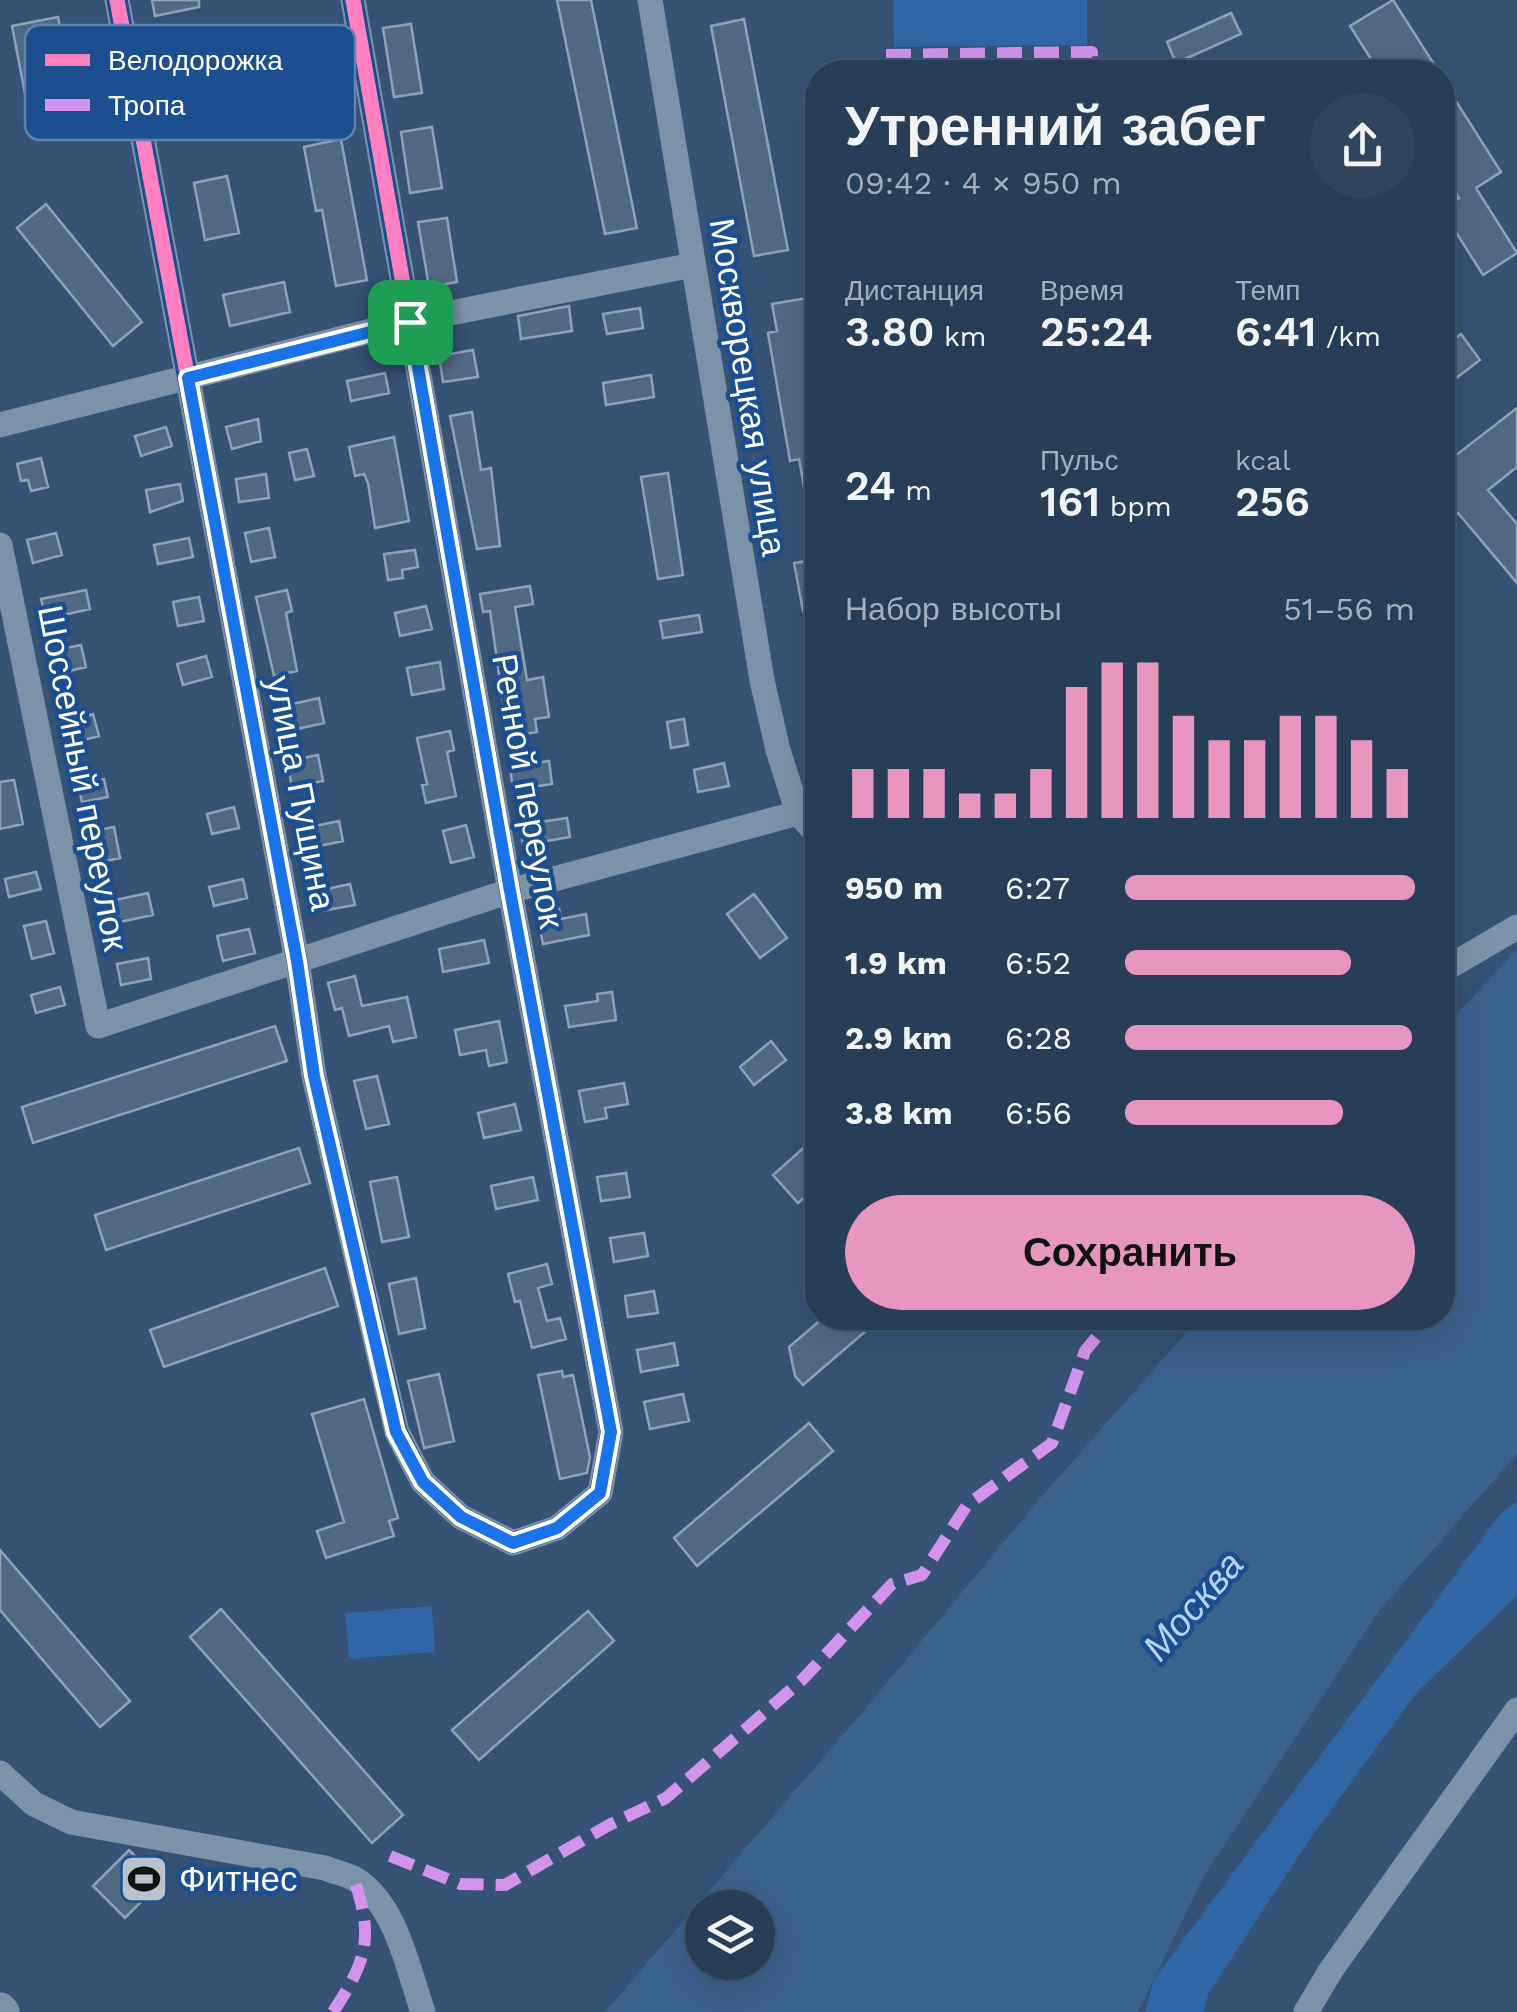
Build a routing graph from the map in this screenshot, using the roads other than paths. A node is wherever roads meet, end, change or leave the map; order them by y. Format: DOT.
graph roads {
  1 [pos="117,0"];
  2 [pos="353,0"];
  3 [pos="650,0"];
  4 [pos="122,25"];
  5 [pos="143,140"];
  6 [pos="693,265"];
  7 [pos="410,322"];
  8 [pos="188,378"];
  9 [pos="0,425"];
  10 [pos="0,544"];
  11 [pos="798,813"];
  12 [pos="805,820"];
  13 [pos="510,891"];
  14 [pos="1517,927"];
  15 [pos="297,961"];
  16 [pos="1455,963"];
  17 [pos="513,1543"];
  18 [pos="1517,1710"];
  19 [pos="0,1773"];
  20 [pos="423,2012"];
  21 [pos="1306,2012"];
  1 -- 4 [label="street, улица Пущина"];
  2 -- 7 [label="street, Речной переулок"];
  3 -- 6 [label="street, Москворецкая улица"];
  5 -- 8 [label="street, улица Пущина"];
  6 -- 7 [label="street"];
  6 -- 11 [label="street, Москворецкая улица"];
  7 -- 8 [label="street"];
  7 -- 13 [label="street, Речной переулок"];
  8 -- 9 [label="street"];
  8 -- 15 [label="street, улица Пущина"];
  10 -- 15 [label="street, Шоссейный переулок"];
  11 -- 12 [label="street, Москворецкая улица"];
  11 -- 13 [label="street"];
  13 -- 15 [label="street"];
  13 -- 17 [label="street, Речной переулок"];
  14 -- 16 [label="street"];
  15 -- 17 [label="street, улица Пущина"];
  18 -- 21 [label="street"];
  19 -- 20 [label="street"];
}
